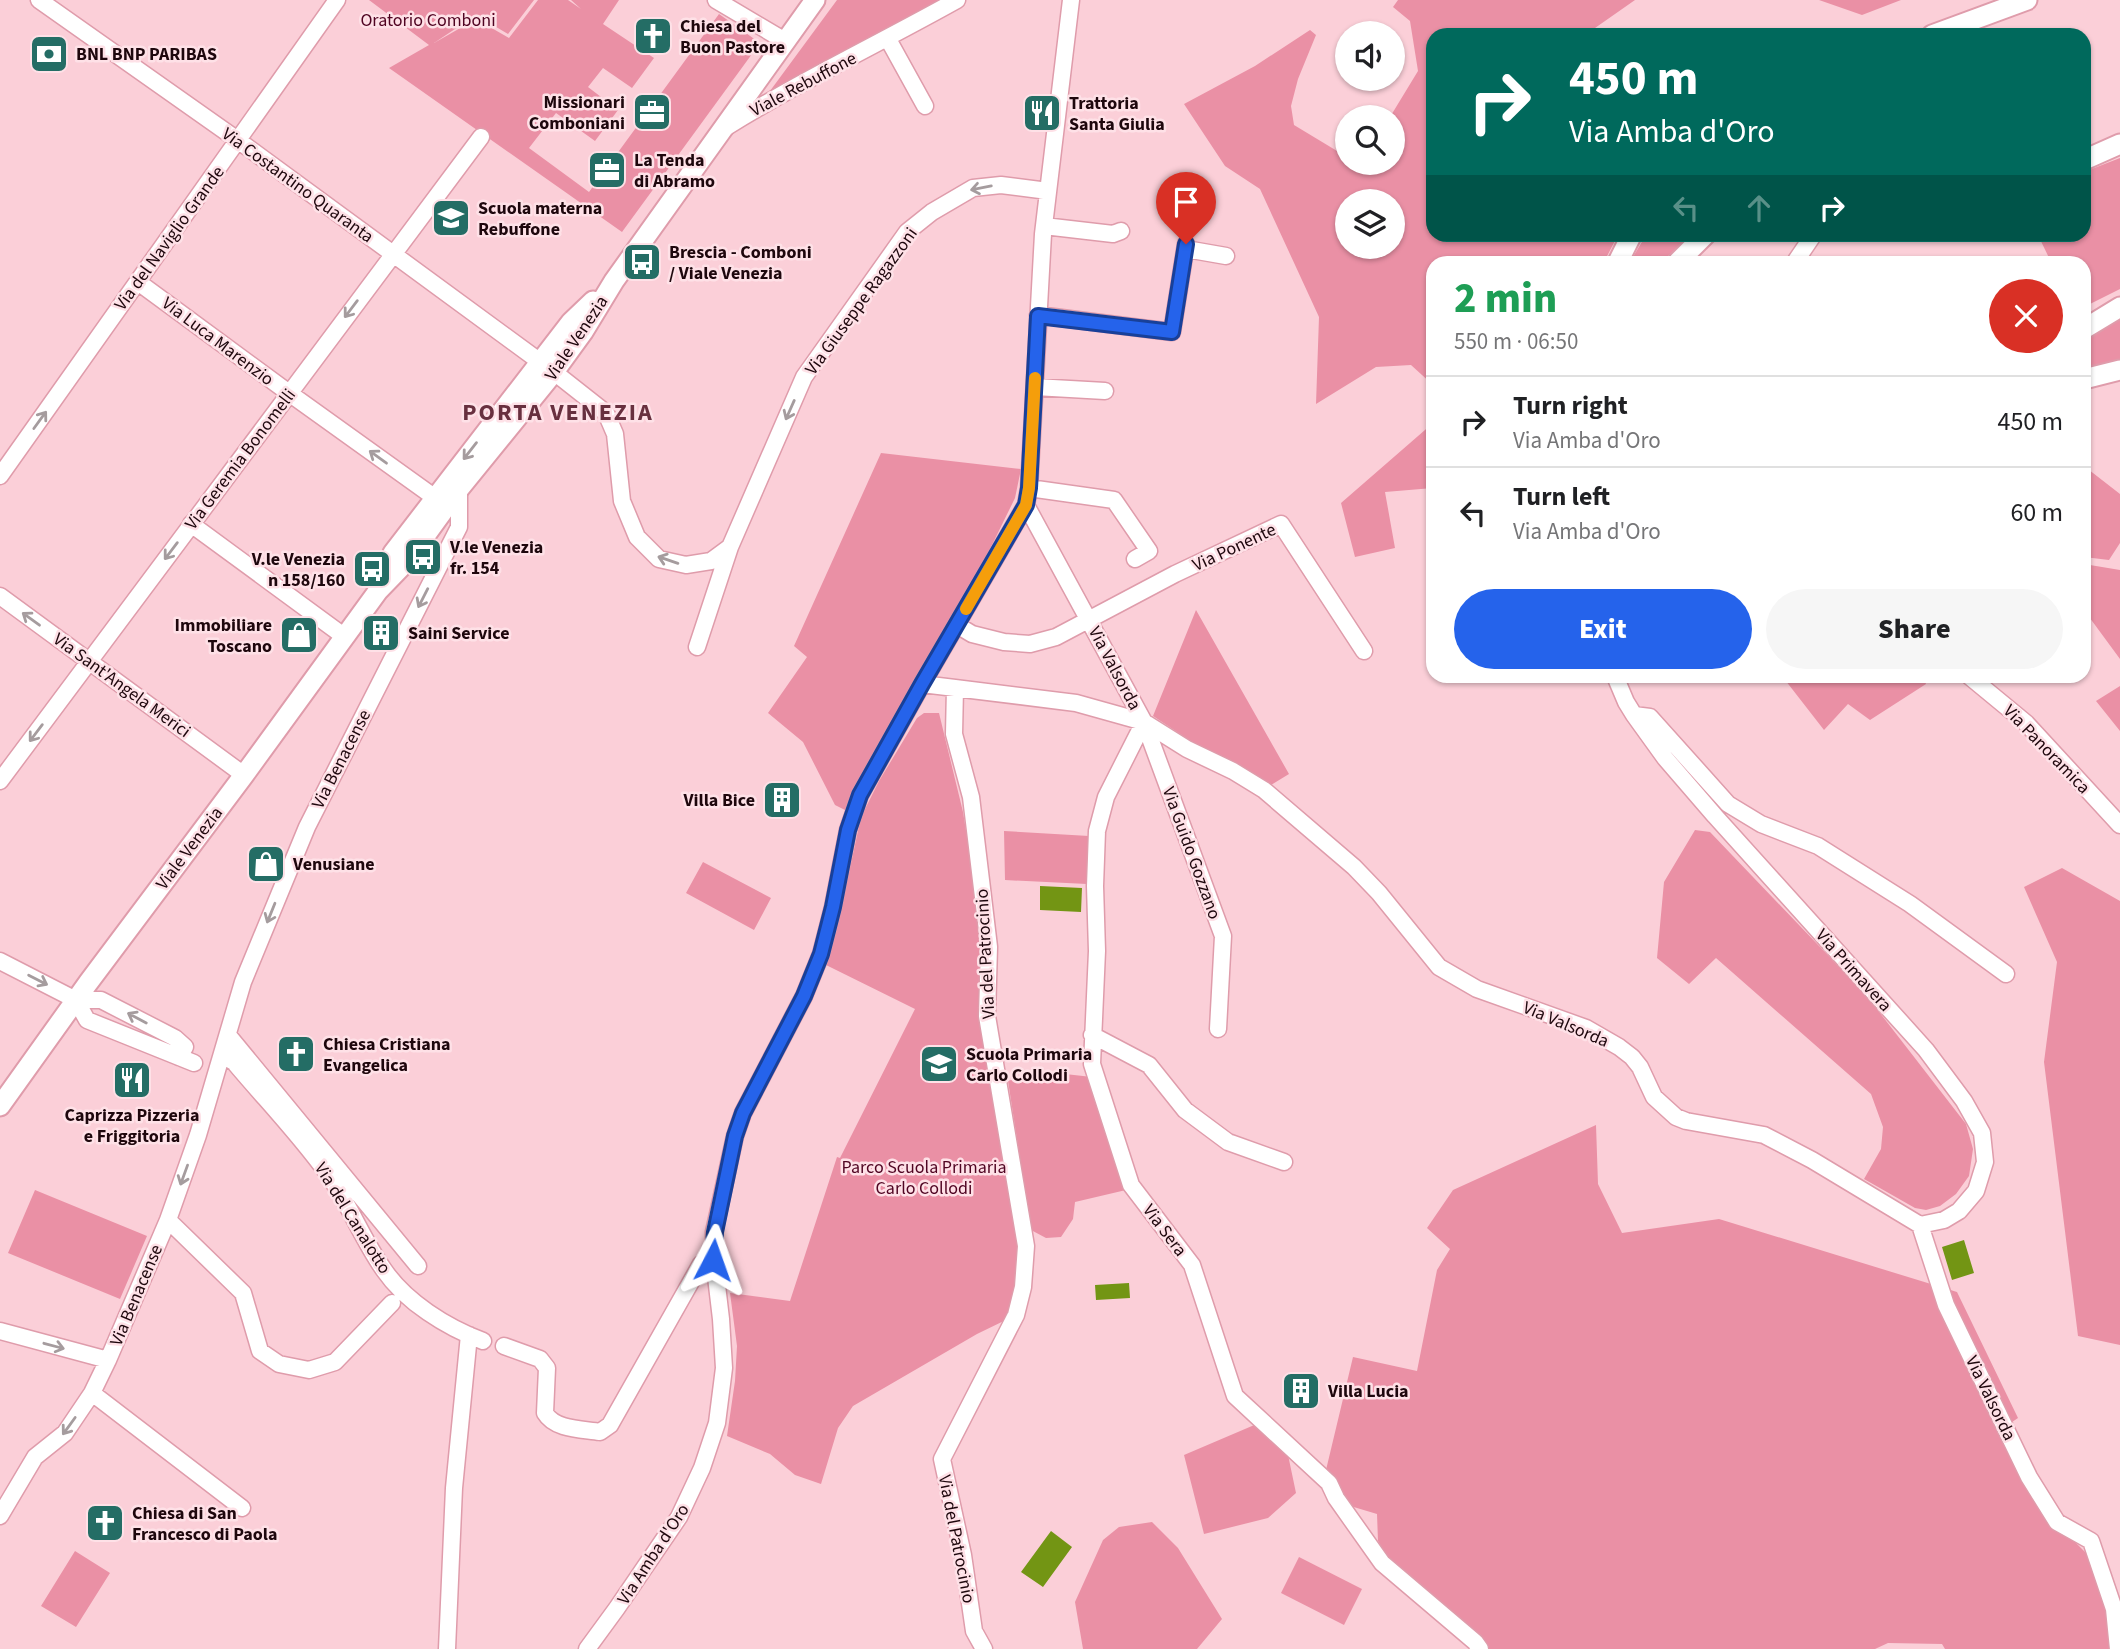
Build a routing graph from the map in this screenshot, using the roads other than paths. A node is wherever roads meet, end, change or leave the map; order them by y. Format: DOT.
graph roads {
  1 [pos="39,0"];
  2 [pos="336,0"];
  3 [pos="716,0"];
  4 [pos="815,0"];
  5 [pos="957,0"];
  6 [pos="1071,0"];
  7 [pos="2027,0"];
  8 [pos="1951,28"];
  9 [pos="888,39"];
  10 [pos="785,41"];
  11 [pos="925,106"];
  12 [pos="720,131"];
  13 [pos="481,137"];
  14 [pos="239,141"];
  15 [pos="2120,144"];
  16 [pos="2091,157"];
  17 [pos="1048,191"];
  18 [pos="1044,226"];
  19 [pos="1118,235"];
  20 [pos="1698,242"];
  21 [pos="392,255"];
  22 [pos="1226,256"];
  23 [pos="1684,256"];
  24 [pos="138,282"];
  25 [pos="2120,307"];
  26 [pos="1038,316"];
  27 [pos="2091,325"];
  28 [pos="547,367"];
  29 [pos="2120,370"];
  30 [pos="2091,377"];
  31 [pos="1035,387"];
  32 [pos="1105,391"];
  33 [pos="289,393"];
  34 [pos="0,476"];
  35 [pos="1029,488"];
  36 [pos="459,489"];
  37 [pos="434,497"];
  38 [pos="1026,505"];
  39 [pos="191,524"];
  40 [pos="730,547"];
  41 [pos="1135,559"];
  42 [pos="378,591"];
  43 [pos="0,596"];
  44 [pos="1089,619"];
  45 [pos="957,625"];
  46 [pos="345,637"];
  47 [pos="697,647"];
  48 [pos="1364,651"];
  49 [pos="89,662"];
  50 [pos="1618,683"];
  51 [pos="1977,683"];
  52 [pos="922,684"];
  53 [pos="955,688"];
  54 [pos="1634,715"];
  55 [pos="1144,722"];
  56 [pos="244,775"];
  57 [pos="0,781"];
  58 [pos="2120,825"];
  59 [pos="0,961"];
  60 [pos="2006,974"];
  61 [pos="76,1000"];
  62 [pos="1218,1029"];
  63 [pos="228,1035"];
  64 [pos="1092,1035"];
  65 [pos="222,1055"];
  66 [pos="0,1105"];
  67 [pos="1284,1162"];
  68 [pos="168,1220"];
  69 [pos="1920,1225"];
  70 [pos="713,1260"];
  71 [pos="418,1266"];
  72 [pos="392,1303"];
  73 [pos="0,1332"];
  74 [pos="504,1346"];
  75 [pos="108,1360"];
  76 [pos="92,1393"];
  77 [pos="242,1508"];
  78 [pos="0,1516"];
  79 [pos="447,1649"];
  80 [pos="587,1649"];
  81 [pos="984,1649"];
  82 [pos="1480,1649"];
  83 [pos="2118,1649"];
  1 -- 14 [label="street, Via Costantino Quaranta"];
  2 -- 14 [label="street, Via del Naviglio Grande"];
  3 -- 10 [label="street"];
  4 -- 10 [label="street, Viale Venezia"];
  5 -- 9 [label="street, Viale Rebuffone"];
  6 -- 17 [label="street, Via Amba d'Oro"];
  7 -- 8 [label="street"];
  9 -- 11 [label="street"];
  9 -- 12 [label="street, Viale Rebuffone"];
  10 -- 12 [label="street, Viale Venezia"];
  12 -- 28 [label="street, Viale Venezia"];
  13 -- 21 [label="street, Via Geremia Bonomelli"];
  14 -- 21 [label="street, Via Costantino Quaranta"];
  14 -- 24 [label="street, Via del Naviglio Grande"];
  15 -- 16 [label="street"];
  17 -- 18 [label="street, Via Amba d'Oro"];
  17 -- 40 [label="street, Via Giuseppe Ragazzoni, one-way"];
  18 -- 19 [label="street"];
  18 -- 26 [label="street, Via Amba d'Oro"];
  20 -- 23 [label="street"];
  21 -- 28 [label="street, Via Costantino Quaranta"];
  21 -- 33 [label="street, Via Geremia Bonomelli, one-way"];
  22 -- 26 [label="street"];
  24 -- 33 [label="street, Via Luca Marenzio"];
  34 -- 24 [label="street, Via del Naviglio Grande, one-way"];
  25 -- 27 [label="street"];
  26 -- 31 [label="street, Via Amba d'Oro"];
  28 -- 36 [label="street, Viale Venezia"];
  28 -- 37 [label="street, Viale Venezia, one-way"];
  40 -- 28 [label="street, one-way"];
  29 -- 30 [label="street"];
  31 -- 32 [label="street"];
  31 -- 35 [label="street, Via Amba d'Oro"];
  37 -- 33 [label="street, Via Luca Marenzio, one-way"];
  33 -- 39 [label="street, Via Geremia Bonomelli"];
  35 -- 38 [label="street, Via Amba d'Oro"];
  35 -- 41 [label="street"];
  36 -- 42 [label="street, Viale Venezia"];
  36 -- 63 [label="street, Via Benacense, one-way"];
  37 -- 42 [label="street, Viale Venezia"];
  38 -- 44 [label="street, Via Valsorda"];
  38 -- 45 [label="street, Via Amba d'Oro"];
  39 -- 46 [label="street"];
  39 -- 49 [label="street, Via Geremia Bonomelli, one-way"];
  40 -- 47 [label="street, Via Giuseppe Ragazzoni"];
  42 -- 46 [label="street, Viale Venezia"];
  49 -- 43 [label="street, Via Sant'Angela Merici, one-way"];
  44 -- 45 [label="street"];
  44 -- 48 [label="street, Via Ponente"];
  44 -- 55 [label="street, Via Valsorda"];
  45 -- 52 [label="street, Via Amba d'Oro"];
  46 -- 56 [label="street, Viale Venezia"];
  49 -- 56 [label="street, Via Sant'Angela Merici"];
  49 -- 57 [label="street, Via Geremia Bonomelli, one-way"];
  50 -- 54 [label="street, Via Primavera"];
  51 -- 58 [label="street, Via Panoramica"];
  52 -- 53 [label="street"];
  52 -- 70 [label="street, Via Amba d'Oro"];
  53 -- 55 [label="street"];
  53 -- 81 [label="street, Via del Patrocinio"];
  54 -- 60 [label="street"];
  54 -- 69 [label="street, Via Primavera"];
  55 -- 62 [label="street, Via Guido Gozzano"];
  55 -- 64 [label="street, Via Sera"];
  55 -- 69 [label="street, Via Valsorda"];
  56 -- 61 [label="street, Viale Venezia"];
  59 -- 61 [label="street, one-way"];
  61 -- 61 [label="street, one-way"];
  61 -- 66 [label="street, Viale Venezia"];
  63 -- 65 [label="street, Via Benacense"];
  63 -- 71 [label="street"];
  64 -- 67 [label="street"];
  64 -- 82 [label="street, Via Sera"];
  65 -- 68 [label="street, Via Benacense, one-way"];
  65 -- 79 [label="street, Via del Canalotto"];
  68 -- 72 [label="street"];
  68 -- 75 [label="street, Via Benacense"];
  69 -- 83 [label="street, Via Valsorda"];
  70 -- 74 [label="street"];
  70 -- 80 [label="street, Via Amba d'Oro"];
  73 -- 75 [label="street, one-way"];
  75 -- 76 [label="street, Via Benacense"];
  76 -- 77 [label="street"];
  76 -- 78 [label="street, Via Benacense, one-way"];
}
